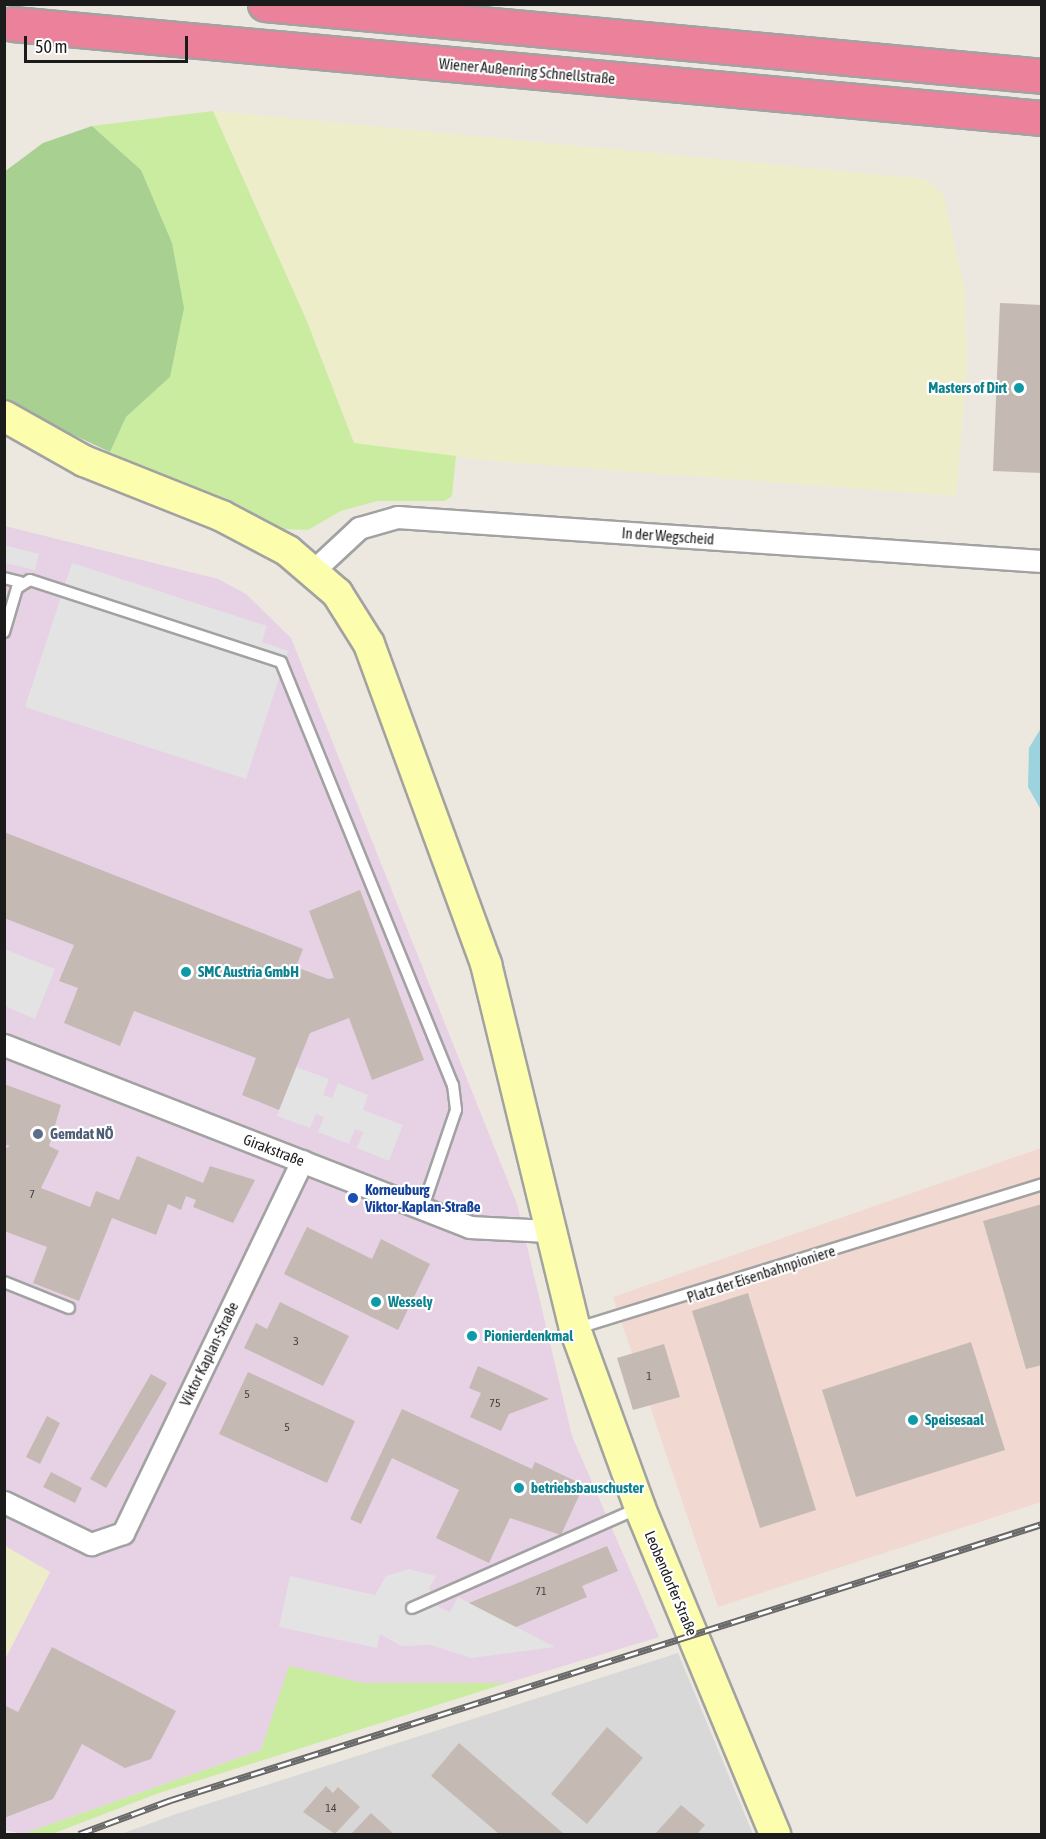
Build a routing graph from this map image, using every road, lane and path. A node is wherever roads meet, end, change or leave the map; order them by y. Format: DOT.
graph roads {
  1 [pos="265,4"];
  2 [pos="13,24"];
  3 [pos="1041,76"];
  4 [pos="1041,118"];
  5 [pos="4,416"];
  6 [pos="4,441"];
  7 [pos="84,461"];
  8 [pos="1041,561"];
  9 [pos="314,570"];
  10 [pos="4,578"];
  11 [pos="20,582"];
  12 [pos="4,632"];
  13 [pos="4,1045"];
  14 [pos="302,1161"];
  15 [pos="1041,1185"];
  16 [pos="422,1210"];
  17 [pos="548,1231"];
  18 [pos="4,1282"];
  19 [pos="69,1308"];
  20 [pos="575,1329"];
  21 [pos="4,1502"];
  22 [pos="640,1508"];
  23 [pos="412,1608"];
  24 [pos="775,1834"];
  1 -- 3 [label="highway"];
  2 -- 4 [label="highway, Wiener Außenring Schnellstraße"];
  5 -- 7 [label="main road"];
  6 -- 7 [label="main road"];
  7 -- 9 [label="main road"];
  8 -- 9 [label="street, In der Wegscheid"];
  9 -- 17 [label="main road"];
  10 -- 11 [label="lane"];
  11 -- 12 [label="lane"];
  11 -- 16 [label="lane"];
  13 -- 14 [label="street, Girakstraße"];
  14 -- 16 [label="street, Girakstraße"];
  14 -- 21 [label="street, Viktor Kaplan-Straße"];
  15 -- 20 [label="lane, Platz der Eisenbahnpioniere"];
  16 -- 17 [label="street, Girakstraße"];
  17 -- 20 [label="main road"];
  18 -- 19 [label="lane"];
  20 -- 22 [label="main road, Leobendorfer Straße"];
  22 -- 23 [label="lane"];
  22 -- 24 [label="main road, Leobendorfer Straße"];
}
